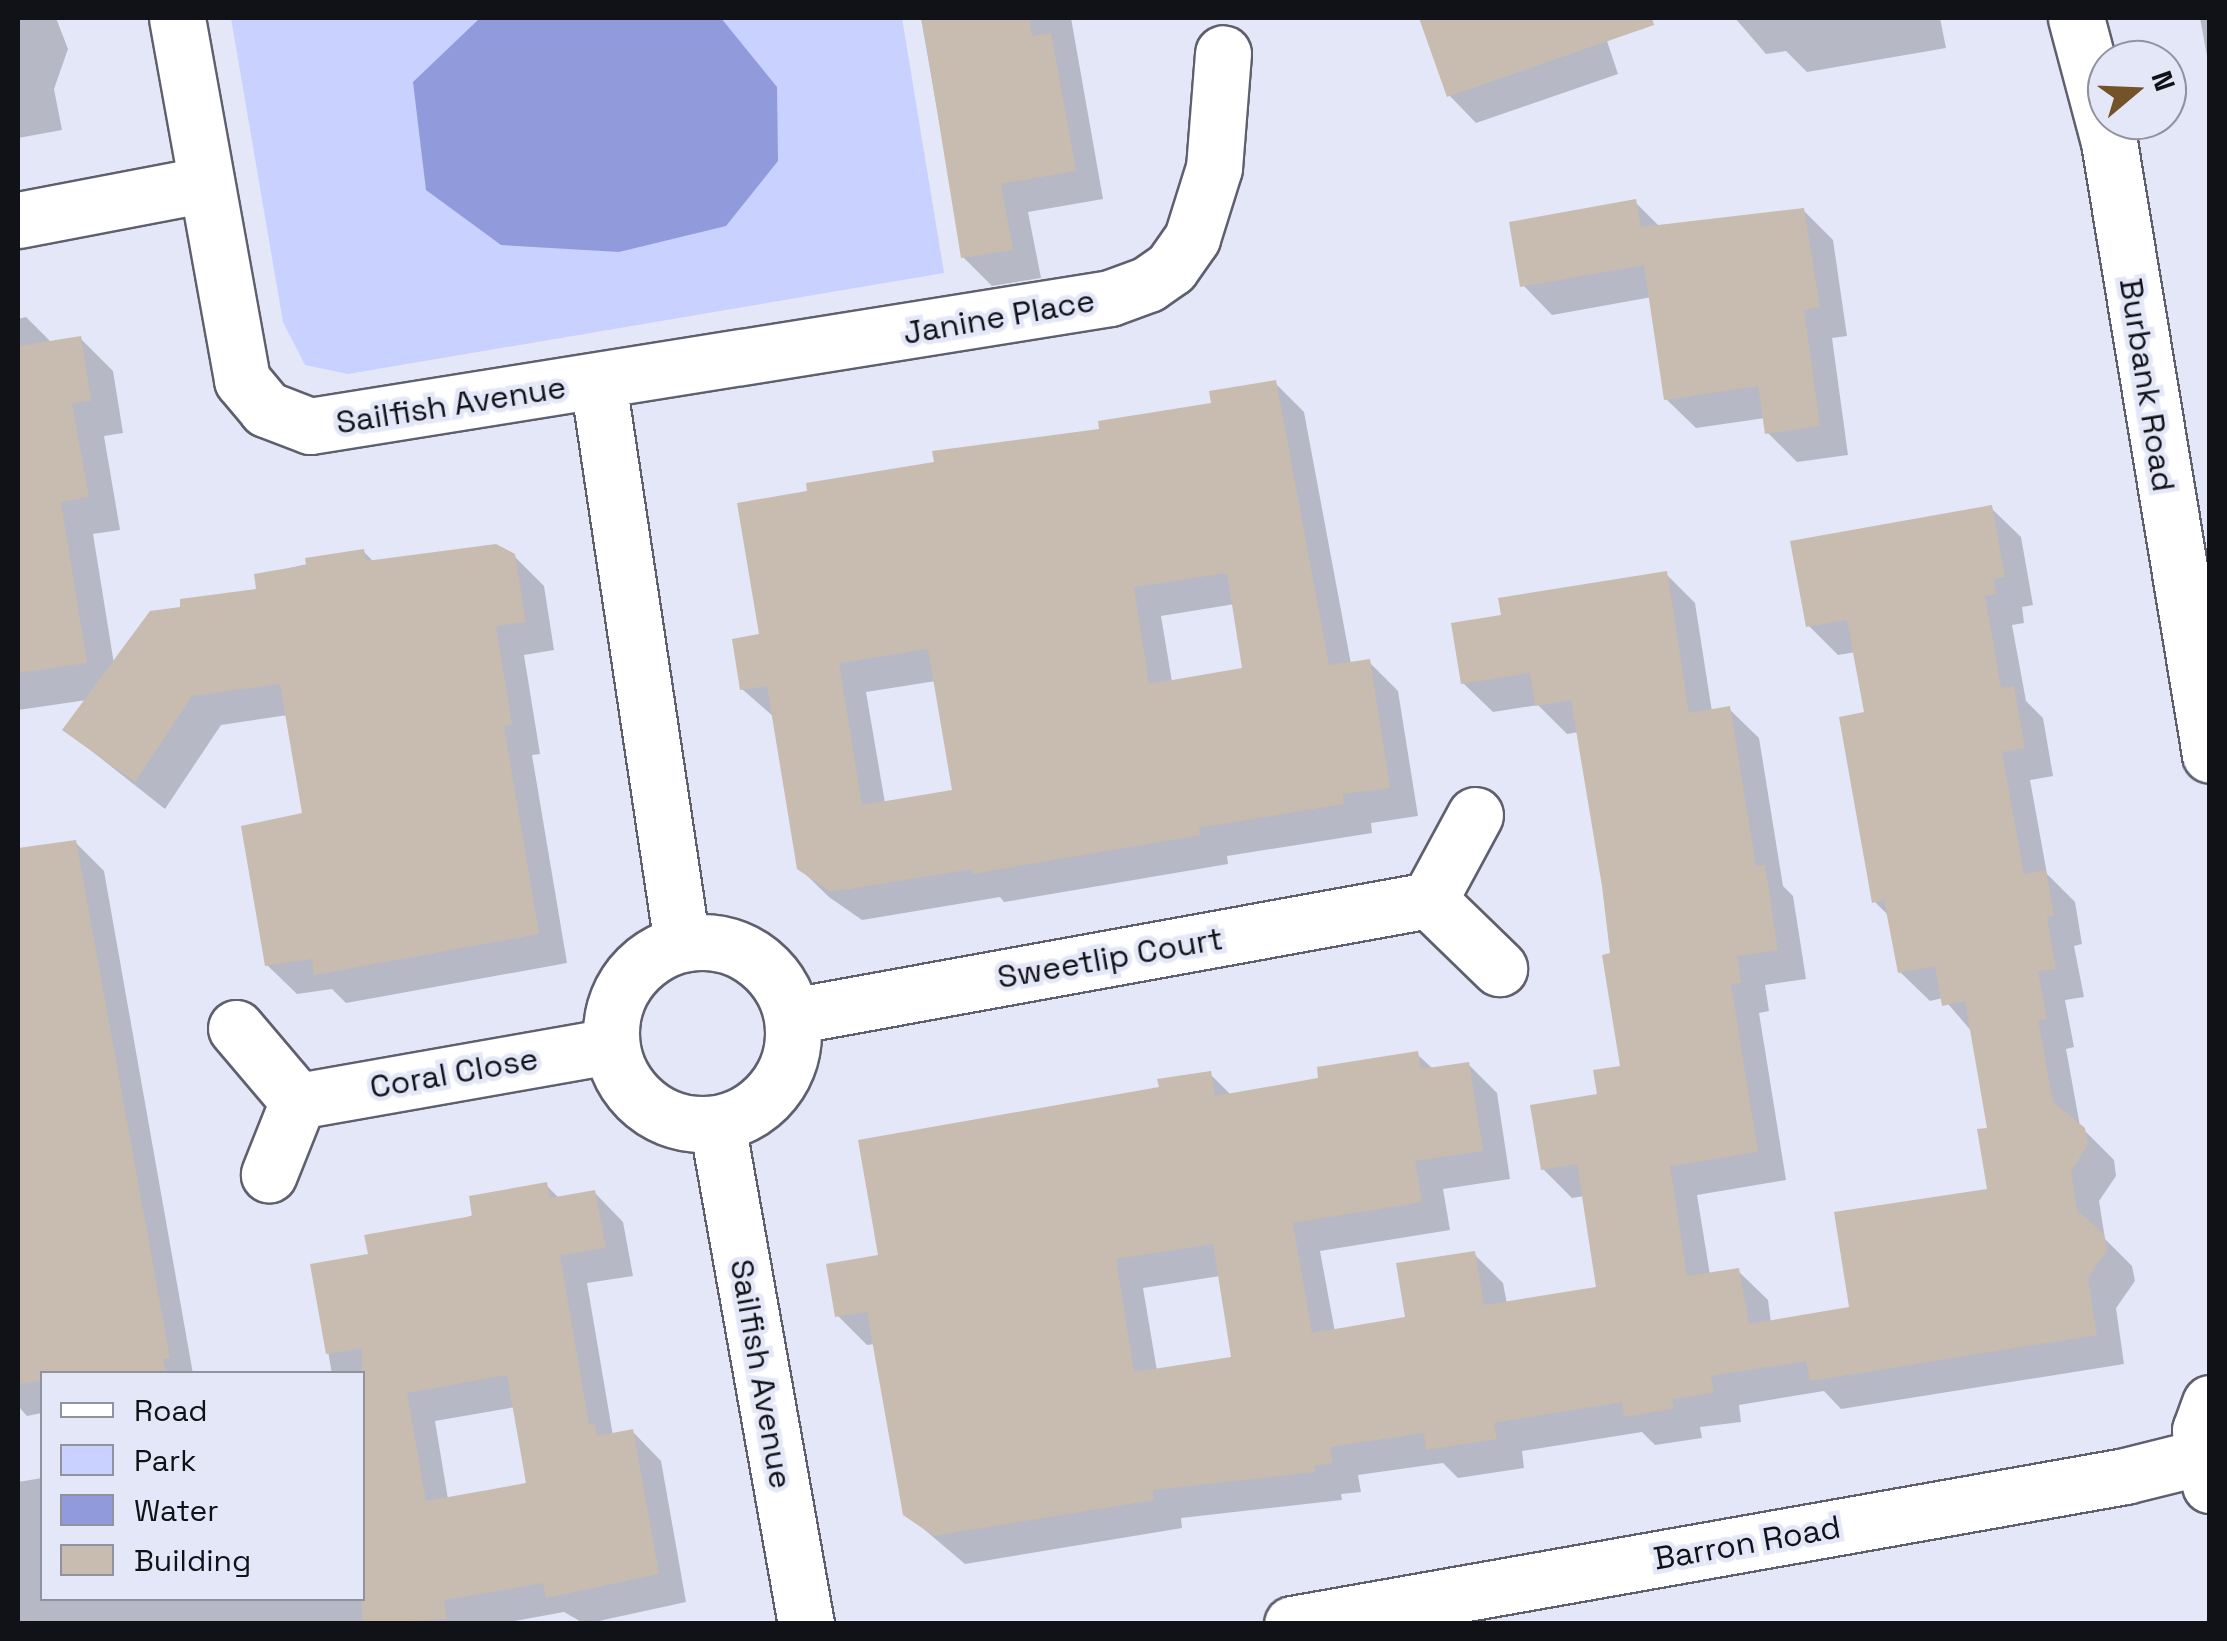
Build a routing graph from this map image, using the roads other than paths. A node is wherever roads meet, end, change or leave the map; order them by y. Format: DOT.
graph roads {
  1 [pos="177,18"];
  2 [pos="2076,18"];
  3 [pos="1223,54"];
  4 [pos="206,184"];
  5 [pos="18,220"];
  6 [pos="598,382"];
  7 [pos="2210,755"];
  8 [pos="1474,815"];
  9 [pos="1429,900"];
  10 [pos="682,944"];
  11 [pos="1499,968"];
  12 [pos="792,1016"];
  13 [pos="236,1028"];
  14 [pos="611,1046"];
  15 [pos="298,1101"];
  16 [pos="717,1124"];
  17 [pos="269,1174"];
  18 [pos="2210,1403"];
  19 [pos="2205,1470"];
  20 [pos="806,1624"];
  21 [pos="1292,1624"];
  1 -- 4 [label="street, Sailfish Avenue"];
  2 -- 7 [label="street, Burbank Road"];
  3 -- 6 [label="street, Janine Place"];
  4 -- 5 [label="street"];
  4 -- 6 [label="street, Sailfish Avenue"];
  6 -- 10 [label="street, Sailfish Avenue"];
  8 -- 9 [label="street"];
  9 -- 11 [label="street"];
  9 -- 12 [label="street, Sweetlip Court"];
  10 -- 12 [label="street"];
  10 -- 14 [label="street"];
  12 -- 16 [label="street"];
  13 -- 15 [label="street"];
  14 -- 15 [label="street, Coral Close"];
  14 -- 16 [label="street"];
  15 -- 17 [label="street"];
  16 -- 20 [label="street, Sailfish Avenue"];
  18 -- 19 [label="street"];
  19 -- 21 [label="street, Barron Road"];
}
